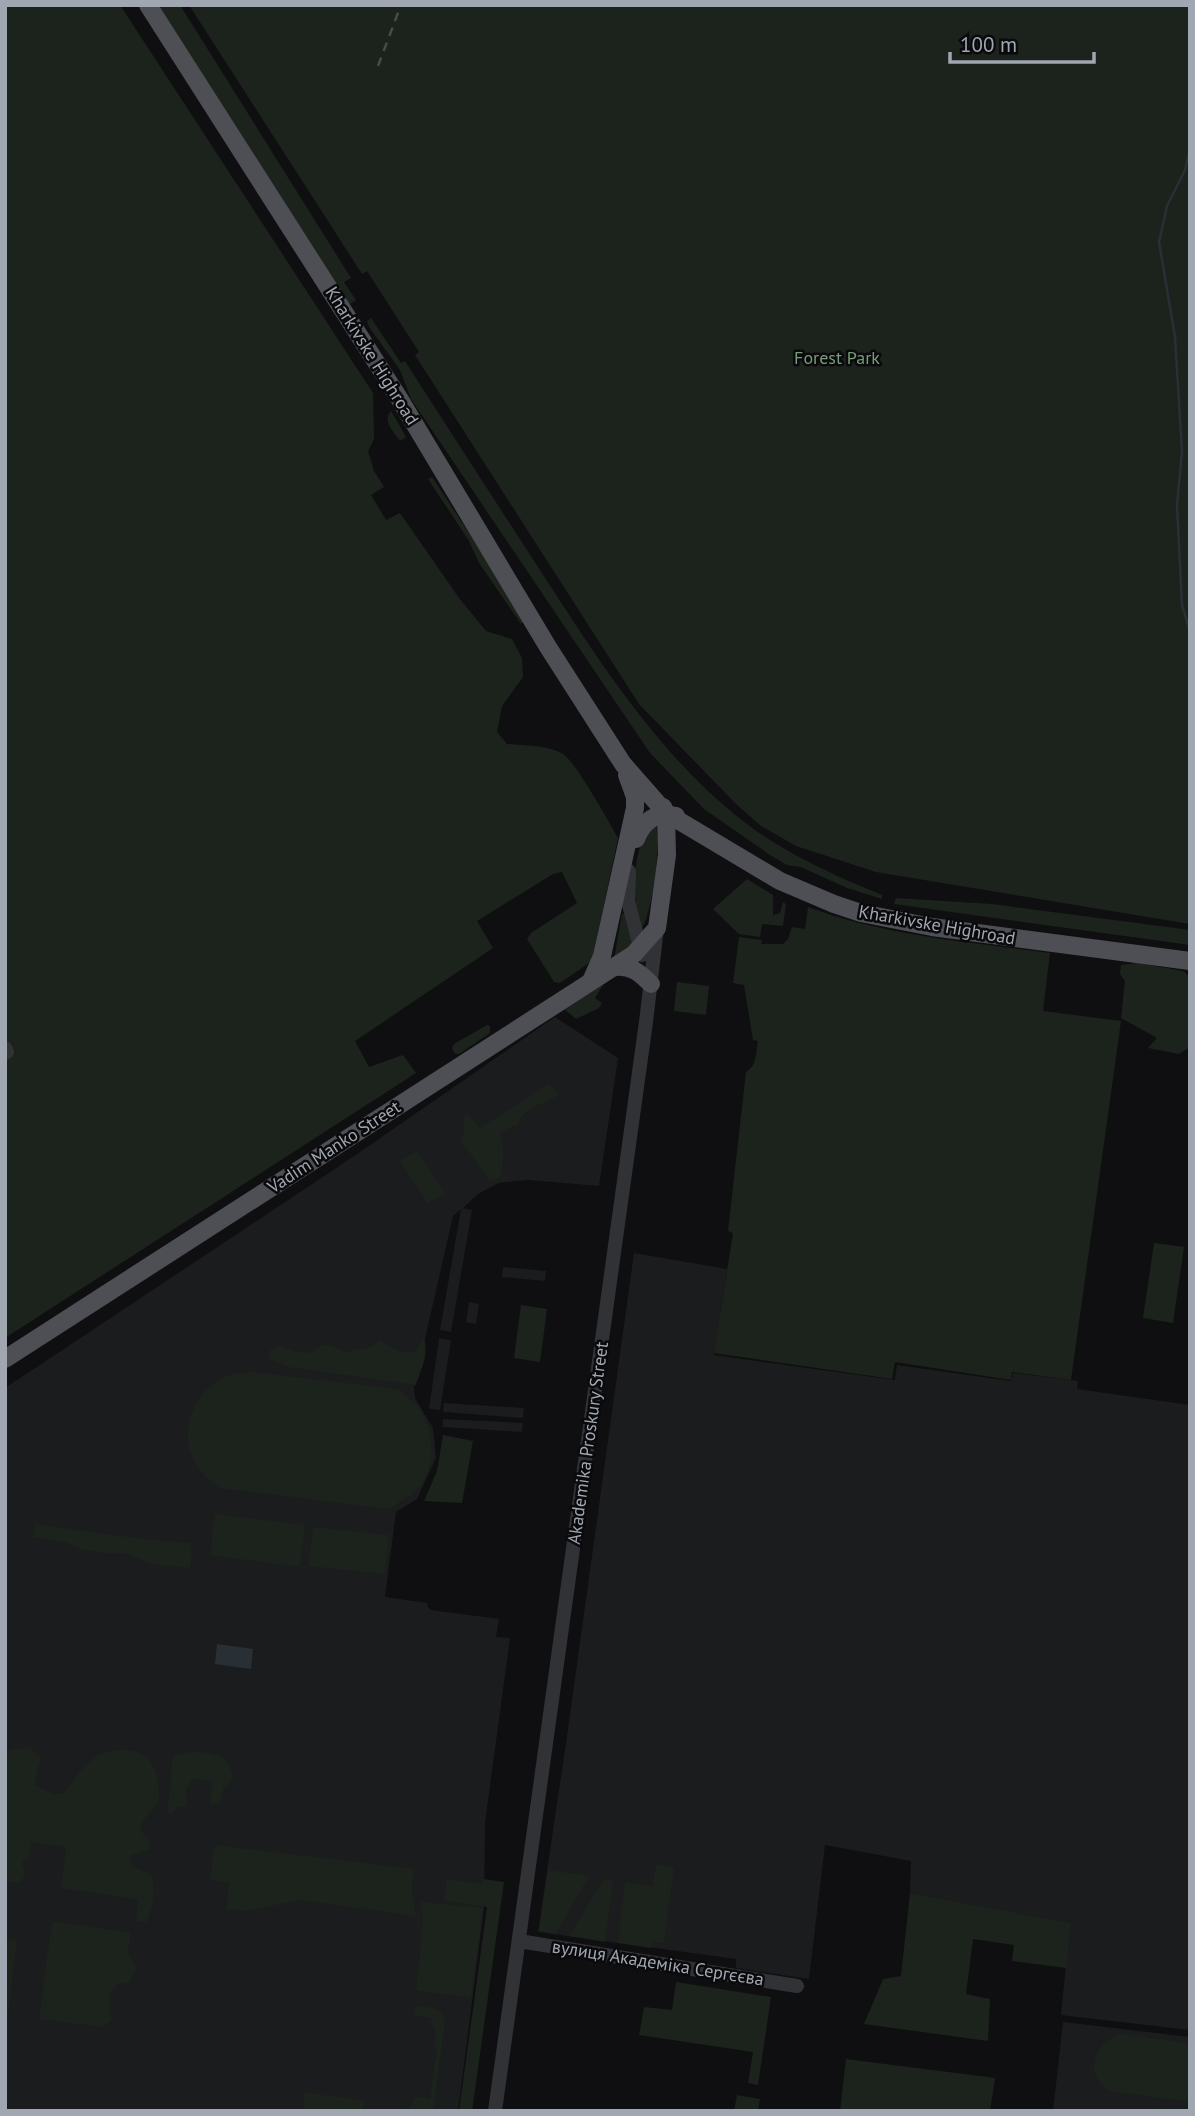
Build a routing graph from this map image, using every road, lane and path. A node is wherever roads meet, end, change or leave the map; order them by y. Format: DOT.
graph roads {
  1 [pos="148,5"];
  2 [pos="589,710"];
  3 [pos="623,764"];
  4 [pos="649,779"];
  5 [pos="636,802"];
  6 [pos="666,813"];
  7 [pos="699,829"];
  8 [pos="636,839"];
  9 [pos="667,855"];
  10 [pos="629,871"];
  11 [pos="656,928"];
  12 [pos="640,948"];
  13 [pos="1190,961"];
  14 [pos="615,967"];
  15 [pos="591,981"];
  16 [pos="651,984"];
  17 [pos="5,1359"];
  18 [pos="519,1941"];
  19 [pos="797,1986"];
  20 [pos="495,2111"];
  1 -- 2 [label="main road, Kharkivske Highroad"];
  2 -- 3 [label="main road, Kharkivske Highroad"];
  2 -- 4 [label="main road, Kharkivske Highroad"];
  3 -- 5 [label="main road"];
  3 -- 6 [label="main road, Kharkivske Highroad"];
  4 -- 6 [label="main road, Akademika Proskury Street"];
  4 -- 7 [label="main road, Kharkivske Highroad"];
  5 -- 8 [label="main road"];
  5 -- 15 [label="main road"];
  6 -- 7 [label="main road, Kharkivske Highroad"];
  6 -- 8 [label="main road"];
  6 -- 9 [label="main road, Akademika Proskury Street"];
  7 -- 9 [label="main road"];
  7 -- 13 [label="main road, Kharkivske Highroad"];
  8 -- 10 [label="main road"];
  9 -- 11 [label="main road, Akademika Proskury Street"];
  10 -- 12 [label="street"];
  10 -- 15 [label="main road"];
  11 -- 12 [label="main road, Vadim Manko Street"];
  11 -- 16 [label="street, Akademika Proskury Street"];
  12 -- 14 [label="main road, Vadim Manko Street"];
  12 -- 16 [label="street"];
  14 -- 15 [label="main road, Vadim Manko Street"];
  14 -- 16 [label="main road"];
  15 -- 17 [label="main road, Vadim Manko Street"];
  16 -- 18 [label="street, Akademika Proskury Street"];
  18 -- 19 [label="street, вулиця Академіка Сергєєва"];
  18 -- 20 [label="street, Akademika Proskury Street"];
}
